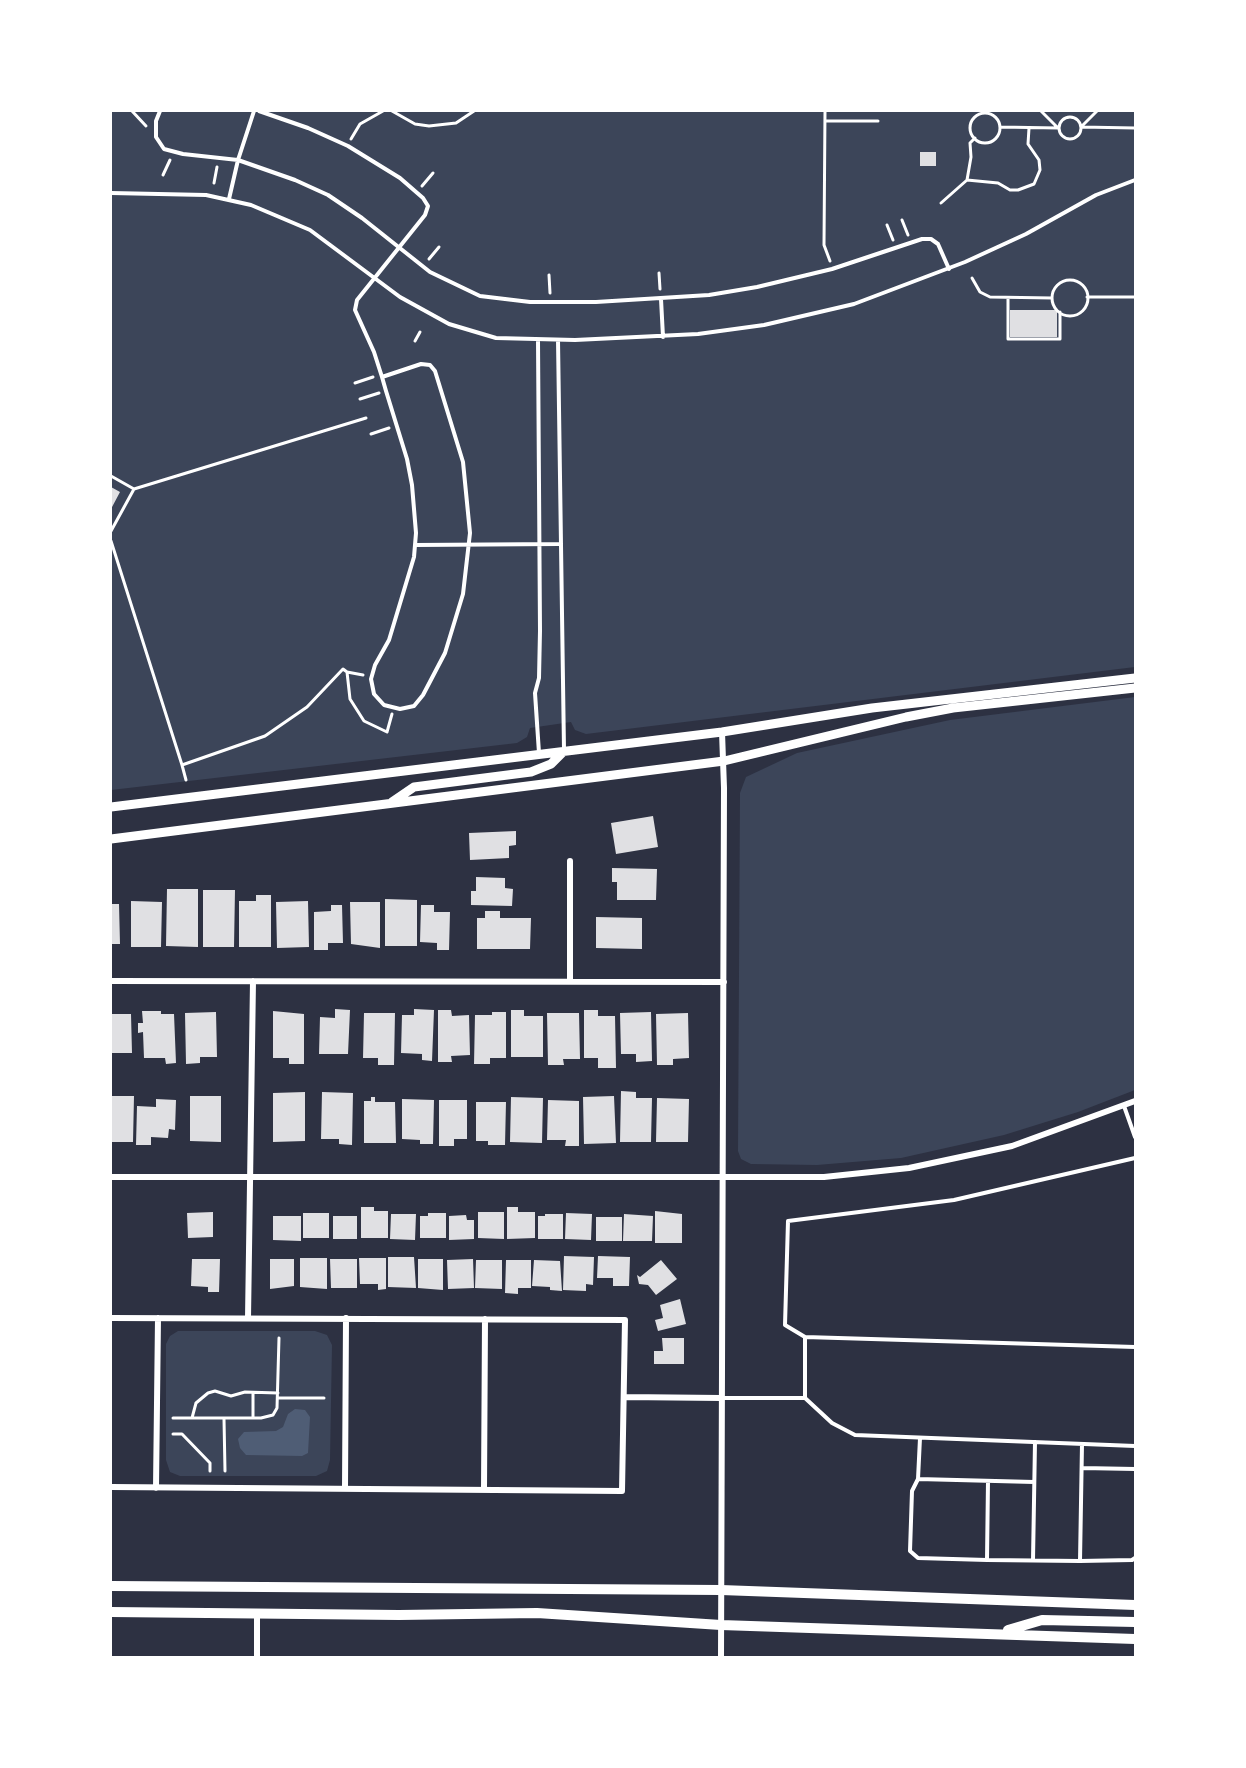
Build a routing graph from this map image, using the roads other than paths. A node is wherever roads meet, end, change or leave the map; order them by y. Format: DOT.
graph roads {
  1 [pos="160,111"];
  2 [pos="254,111"];
  3 [pos="259,111"];
  4 [pos="238,160"];
  5 [pos="1135,180"];
  6 [pos="111,193"];
  7 [pos="230,199"];
  8 [pos="400,248"];
  9 [pos="949,269"];
  10 [pos="375,277"];
  11 [pos="661,299"];
  12 [pos="663,337"];
  13 [pos="538,340"];
  14 [pos="558,340"];
  15 [pos="381,376"];
  16 [pos="540,544"];
  17 [pos="559,544"];
  18 [pos="415,545"];
  19 [pos="470,545"];
  20 [pos="1135,678"];
  21 [pos="1135,688"];
  22 [pos="722,732"];
  23 [pos="564,751"];
  24 [pos="539,753"];
  25 [pos="724,761"];
  26 [pos="392,802"];
  27 [pos="111,807"];
  28 [pos="111,839"];
  29 [pos="570,861"];
  30 [pos="111,981"];
  31 [pos="254,981"];
  32 [pos="570,981"];
  33 [pos="724,982"];
  34 [pos="1135,1101"];
  35 [pos="1124,1106"];
  36 [pos="1135,1137"];
  37 [pos="1135,1158"];
  38 [pos="111,1177"];
  39 [pos="252,1178"];
  40 [pos="723,1178"];
  41 [pos="111,1318"];
  42 [pos="158,1318"];
  43 [pos="248,1318"];
  44 [pos="346,1318"];
  45 [pos="485,1319"];
  46 [pos="805,1337"];
  47 [pos="1135,1347"];
  48 [pos="624,1397"];
  49 [pos="721,1398"];
  50 [pos="805,1398"];
  51 [pos="920,1438"];
  52 [pos="1035,1442"];
  53 [pos="1082,1444"];
  54 [pos="1135,1446"];
  55 [pos="1081,1468"];
  56 [pos="1135,1470"];
  57 [pos="918,1479"];
  58 [pos="988,1481"];
  59 [pos="1034,1482"];
  60 [pos="111,1487"];
  61 [pos="156,1488"];
  62 [pos="345,1489"];
  63 [pos="484,1490"];
  64 [pos="1135,1558"];
  65 [pos="987,1560"];
  66 [pos="1033,1560"];
  67 [pos="1080,1561"];
  68 [pos="111,1586"];
  69 [pos="721,1590"];
  70 [pos="1135,1605"];
  71 [pos="111,1612"];
  72 [pos="257,1613"];
  73 [pos="1135,1622"];
  74 [pos="721,1625"];
  75 [pos="996,1633"];
  76 [pos="1135,1639"];
  77 [pos="257,1657"];
  78 [pos="721,1657"];
  1 -- 4 [label="lane"];
  2 -- 4 [label="lane"];
  3 -- 8 [label="lane"];
  4 -- 7 [label="lane"];
  4 -- 8 [label="lane"];
  5 -- 9 [label="lane"];
  6 -- 7 [label="lane"];
  7 -- 10 [label="lane"];
  8 -- 10 [label="lane"];
  8 -- 11 [label="lane"];
  9 -- 11 [label="lane"];
  9 -- 12 [label="lane"];
  10 -- 13 [label="lane"];
  10 -- 15 [label="lane"];
  11 -- 12 [label="lane"];
  12 -- 14 [label="lane"];
  13 -- 14 [label="lane"];
  13 -- 16 [label="lane"];
  14 -- 17 [label="lane"];
  15 -- 18 [label="lane"];
  15 -- 19 [label="lane"];
  16 -- 17 [label="lane"];
  16 -- 19 [label="lane"];
  16 -- 24 [label="lane"];
  17 -- 23 [label="lane"];
  18 -- 19 [label="lane"];
  18 -- 19 [label="lane"];
  20 -- 22 [label="street"];
  21 -- 25 [label="street"];
  22 -- 23 [label="street"];
  22 -- 25 [label="street"];
  23 -- 24 [label="street"];
  23 -- 26 [label="street"];
  24 -- 27 [label="street"];
  25 -- 26 [label="street"];
  25 -- 33 [label="street"];
  26 -- 28 [label="street"];
  29 -- 32 [label="street"];
  30 -- 31 [label="street"];
  31 -- 32 [label="street"];
  31 -- 39 [label="street"];
  32 -- 33 [label="street"];
  33 -- 40 [label="street"];
  34 -- 35 [label="street"];
  35 -- 36 [label="lane"];
  35 -- 40 [label="street"];
  37 -- 46 [label="lane"];
  38 -- 39 [label="street"];
  39 -- 40 [label="street"];
  39 -- 43 [label="street"];
  40 -- 49 [label="street"];
  41 -- 42 [label="street"];
  42 -- 43 [label="street"];
  42 -- 61 [label="street"];
  43 -- 44 [label="street"];
  44 -- 45 [label="street"];
  44 -- 62 [label="street"];
  45 -- 48 [label="street"];
  45 -- 63 [label="street"];
  46 -- 47 [label="lane"];
  46 -- 50 [label="lane"];
  48 -- 49 [label="street"];
  48 -- 63 [label="street"];
  49 -- 50 [label="lane"];
  49 -- 69 [label="street"];
  50 -- 51 [label="lane"];
  51 -- 52 [label="lane"];
  51 -- 57 [label="lane"];
  52 -- 53 [label="lane"];
  52 -- 59 [label="lane"];
  53 -- 54 [label="lane"];
  53 -- 55 [label="lane"];
  55 -- 56 [label="lane"];
  55 -- 67 [label="lane"];
  57 -- 58 [label="lane"];
  57 -- 65 [label="lane"];
  58 -- 59 [label="lane"];
  58 -- 65 [label="lane"];
  59 -- 66 [label="lane"];
  60 -- 61 [label="street"];
  61 -- 62 [label="street"];
  62 -- 63 [label="street"];
  64 -- 67 [label="lane"];
  65 -- 66 [label="lane"];
  66 -- 67 [label="lane"];
  68 -- 69 [label="main road"];
  69 -- 70 [label="main road"];
  69 -- 74 [label="street"];
  71 -- 72 [label="main road"];
  72 -- 74 [label="main road"];
  72 -- 77 [label="street"];
  73 -- 75 [label="main road"];
  74 -- 75 [label="main road"];
  74 -- 78 [label="street"];
  75 -- 76 [label="main road"];
}
